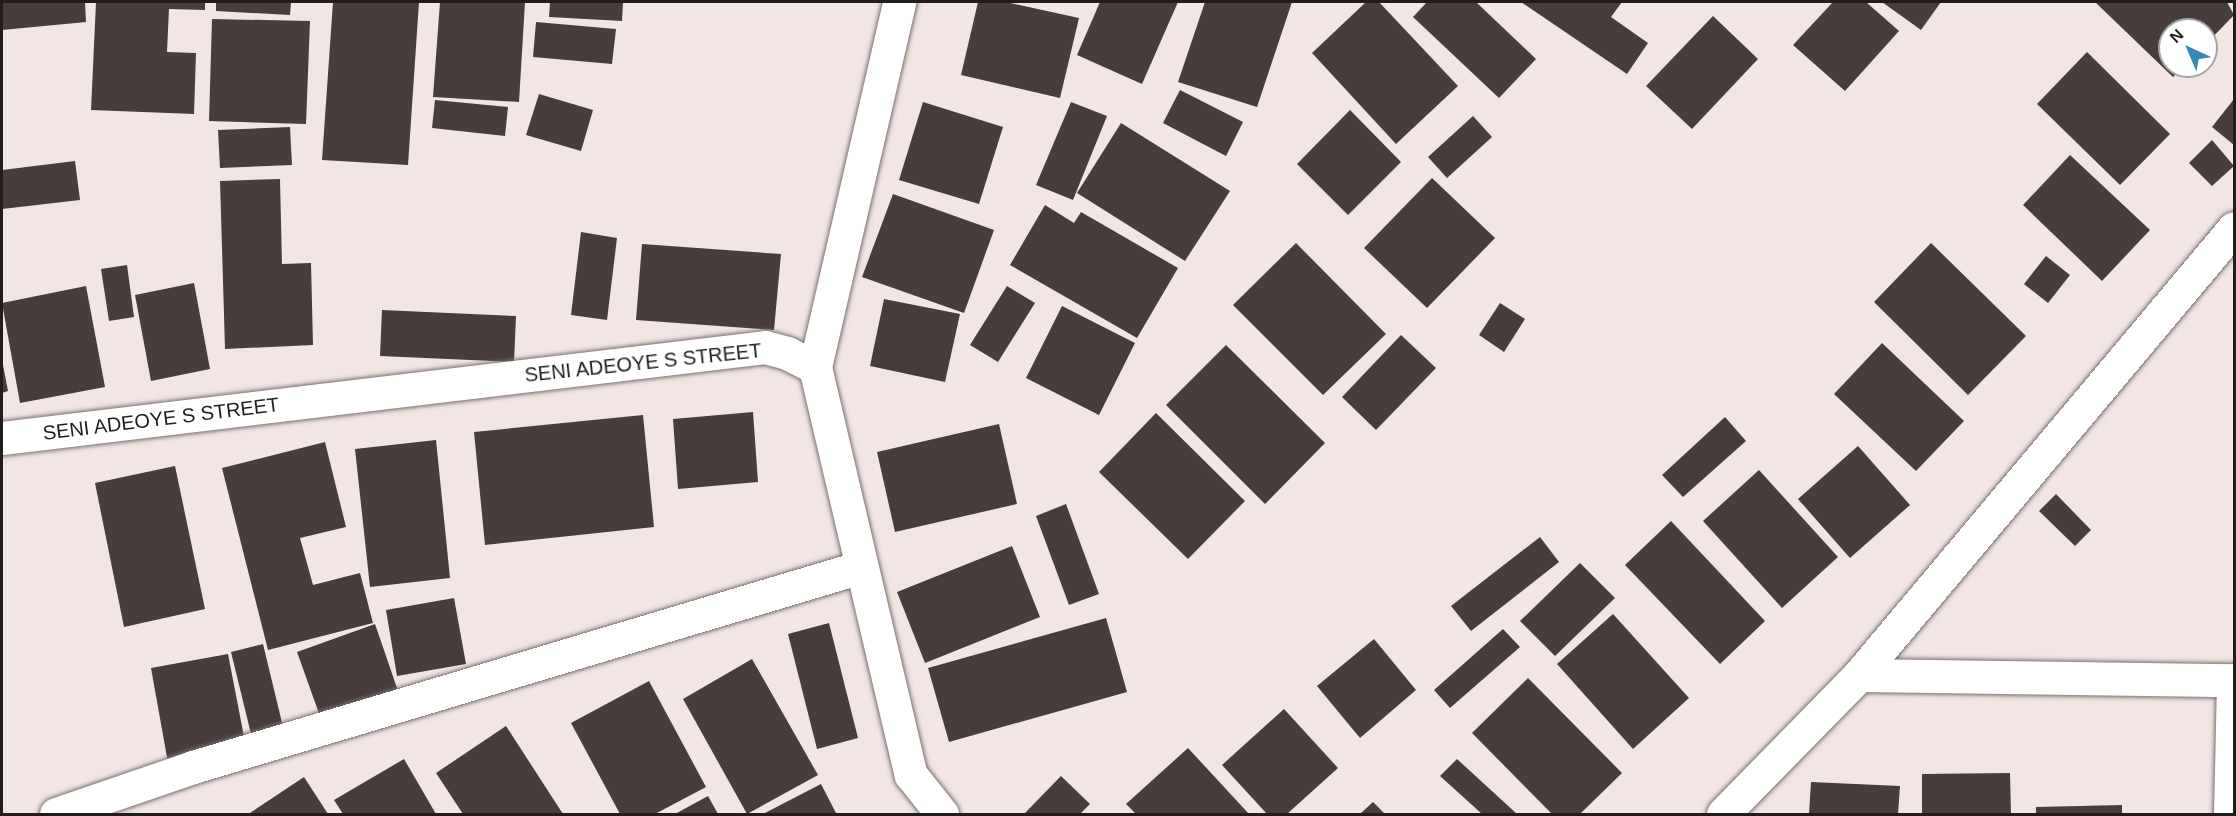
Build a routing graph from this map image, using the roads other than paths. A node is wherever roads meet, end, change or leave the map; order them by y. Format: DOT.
graph roads {
  1 [pos="899,2"];
  2 [pos="2235,228"];
  3 [pos="814,366"];
  4 [pos="2,438"];
  5 [pos="861,567"];
  6 [pos="1859,675"];
  7 [pos="2234,680"];
  8 [pos="56,814"];
  9 [pos="942,814"];
  10 [pos="1723,814"];
  11 [pos="2230,814"];
  1 -- 3 [label="street"];
  2 -- 6 [label="street"];
  3 -- 4 [label="street, SENI ADEOYE S STREET"];
  3 -- 5 [label="street"];
  5 -- 8 [label="street"];
  5 -- 9 [label="street"];
  6 -- 7 [label="street"];
  6 -- 10 [label="street"];
  7 -- 11 [label="street"];
}
